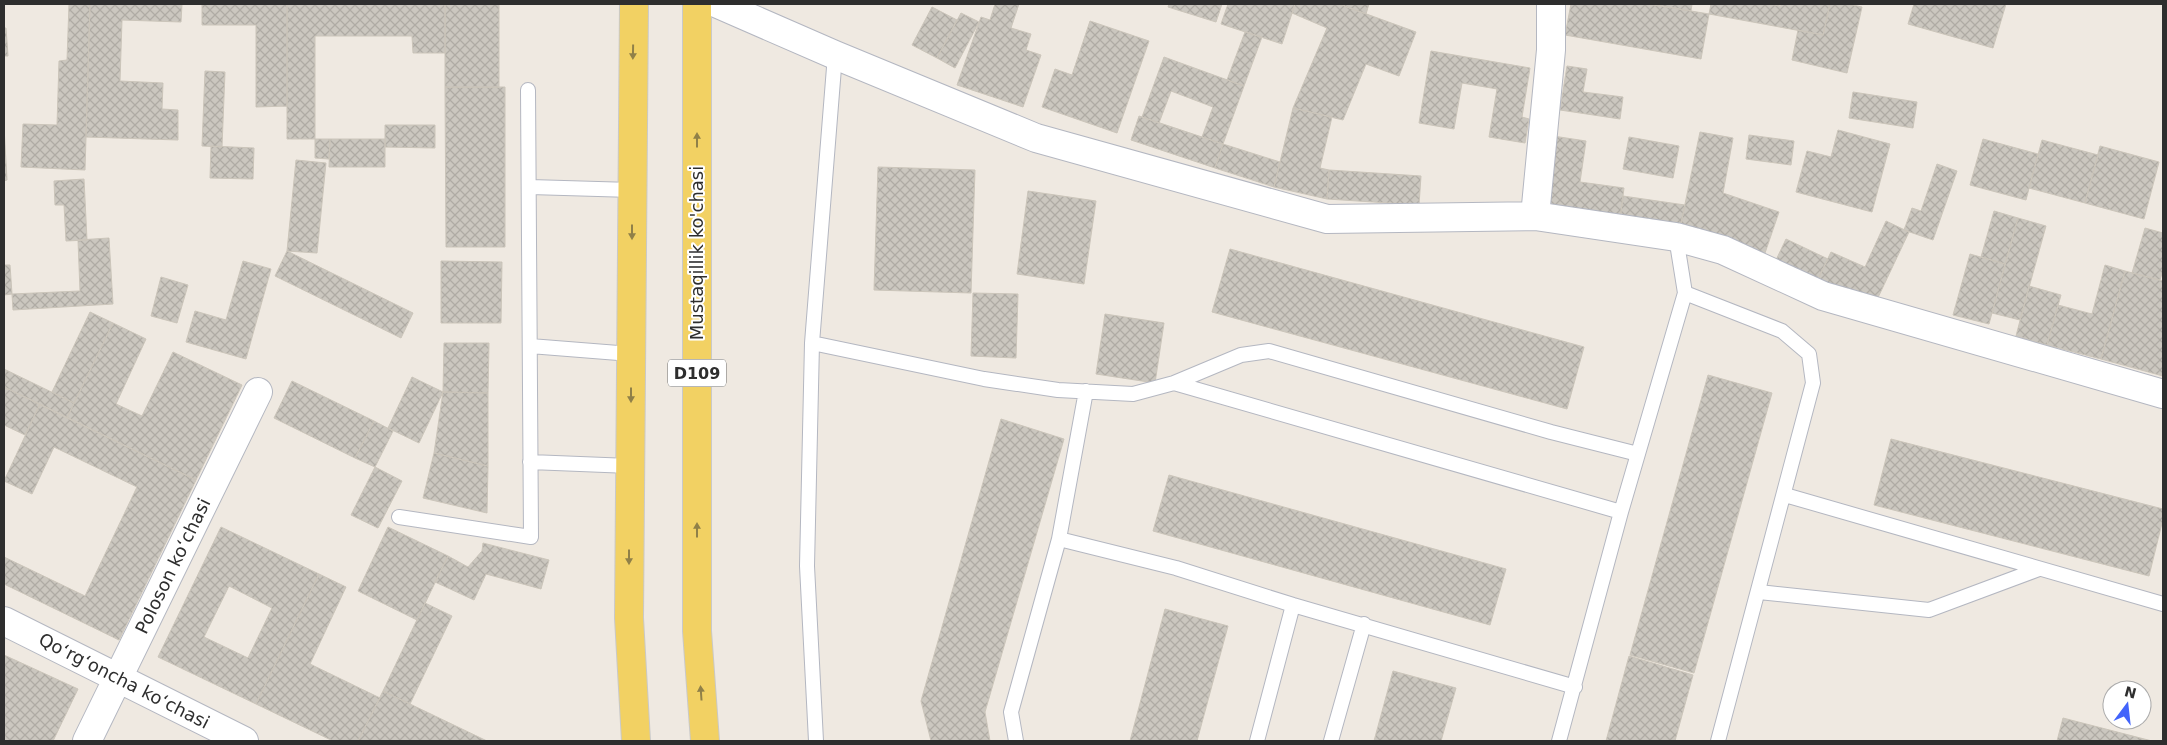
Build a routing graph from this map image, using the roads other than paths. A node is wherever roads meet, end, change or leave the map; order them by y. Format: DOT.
graph roads {
  1 [pos="634,4"];
  2 [pos="696,4"];
  3 [pos="718,4"];
  4 [pos="1551,4"];
  5 [pos="772,16"];
  6 [pos="835,55"];
  7 [pos="528,90"];
  8 [pos="530,187"];
  9 [pos="632,190"];
  10 [pos="1535,216"];
  11 [pos="1676,237"];
  12 [pos="1685,293"];
  13 [pos="812,343"];
  14 [pos="530,346"];
  15 [pos="631,354"];
  16 [pos="1174,384"];
  17 [pos="1086,391"];
  18 [pos="258,392"];
  19 [pos="2163,394"];
  20 [pos="1638,454"];
  21 [pos="530,462"];
  22 [pos="630,466"];
  23 [pos="1785,495"];
  24 [pos="1621,512"];
  25 [pos="399,517"];
  26 [pos="1059,539"];
  27 [pos="2039,568"];
  28 [pos="1759,592"];
  29 [pos="2163,604"];
  30 [pos="1293,605"];
  31 [pos="4,621"];
  32 [pos="1364,624"];
  33 [pos="119,677"];
  34 [pos="1575,687"];
  35 [pos="88,741"];
  36 [pos="244,741"];
  37 [pos="636,741"];
  38 [pos="705,741"];
  39 [pos="816,741"];
  40 [pos="1016,741"];
  41 [pos="1257,741"];
  42 [pos="1331,741"];
  43 [pos="1560,741"];
  44 [pos="1718,741"];
  1 -- 9 [label="main road, one-way"];
  38 -- 2 [label="main road, Mustaqillik ko'chasi / D109, one-way"];
  3 -- 5 [label="street"];
  4 -- 10 [label="street"];
  5 -- 6 [label="street"];
  6 -- 10 [label="street"];
  6 -- 13 [label="lane"];
  7 -- 8 [label="lane"];
  8 -- 9 [label="lane"];
  8 -- 14 [label="lane"];
  9 -- 15 [label="main road, one-way"];
  10 -- 11 [label="street"];
  11 -- 12 [label="lane"];
  11 -- 19 [label="street"];
  12 -- 20 [label="lane"];
  12 -- 23 [label="lane"];
  13 -- 17 [label="lane"];
  13 -- 39 [label="lane"];
  14 -- 15 [label="lane"];
  14 -- 21 [label="lane"];
  15 -- 22 [label="main road, one-way"];
  16 -- 17 [label="lane"];
  16 -- 20 [label="lane"];
  16 -- 24 [label="lane"];
  17 -- 26 [label="lane"];
  18 -- 33 [label="street, Poloson koʻchasi"];
  20 -- 24 [label="lane"];
  21 -- 22 [label="lane"];
  21 -- 25 [label="lane"];
  22 -- 37 [label="main road, one-way"];
  23 -- 27 [label="lane"];
  23 -- 28 [label="lane"];
  24 -- 34 [label="lane"];
  26 -- 30 [label="lane"];
  26 -- 40 [label="lane"];
  27 -- 28 [label="lane"];
  27 -- 29 [label="lane"];
  28 -- 44 [label="lane"];
  30 -- 32 [label="lane"];
  30 -- 41 [label="lane"];
  31 -- 33 [label="street, Qoʻrgʻoncha koʻchasi"];
  32 -- 34 [label="lane"];
  32 -- 42 [label="lane"];
  33 -- 35 [label="street, Poloson koʻchasi"];
  33 -- 36 [label="street, Qoʻrgʻoncha koʻchasi"];
  34 -- 43 [label="lane"];
}
